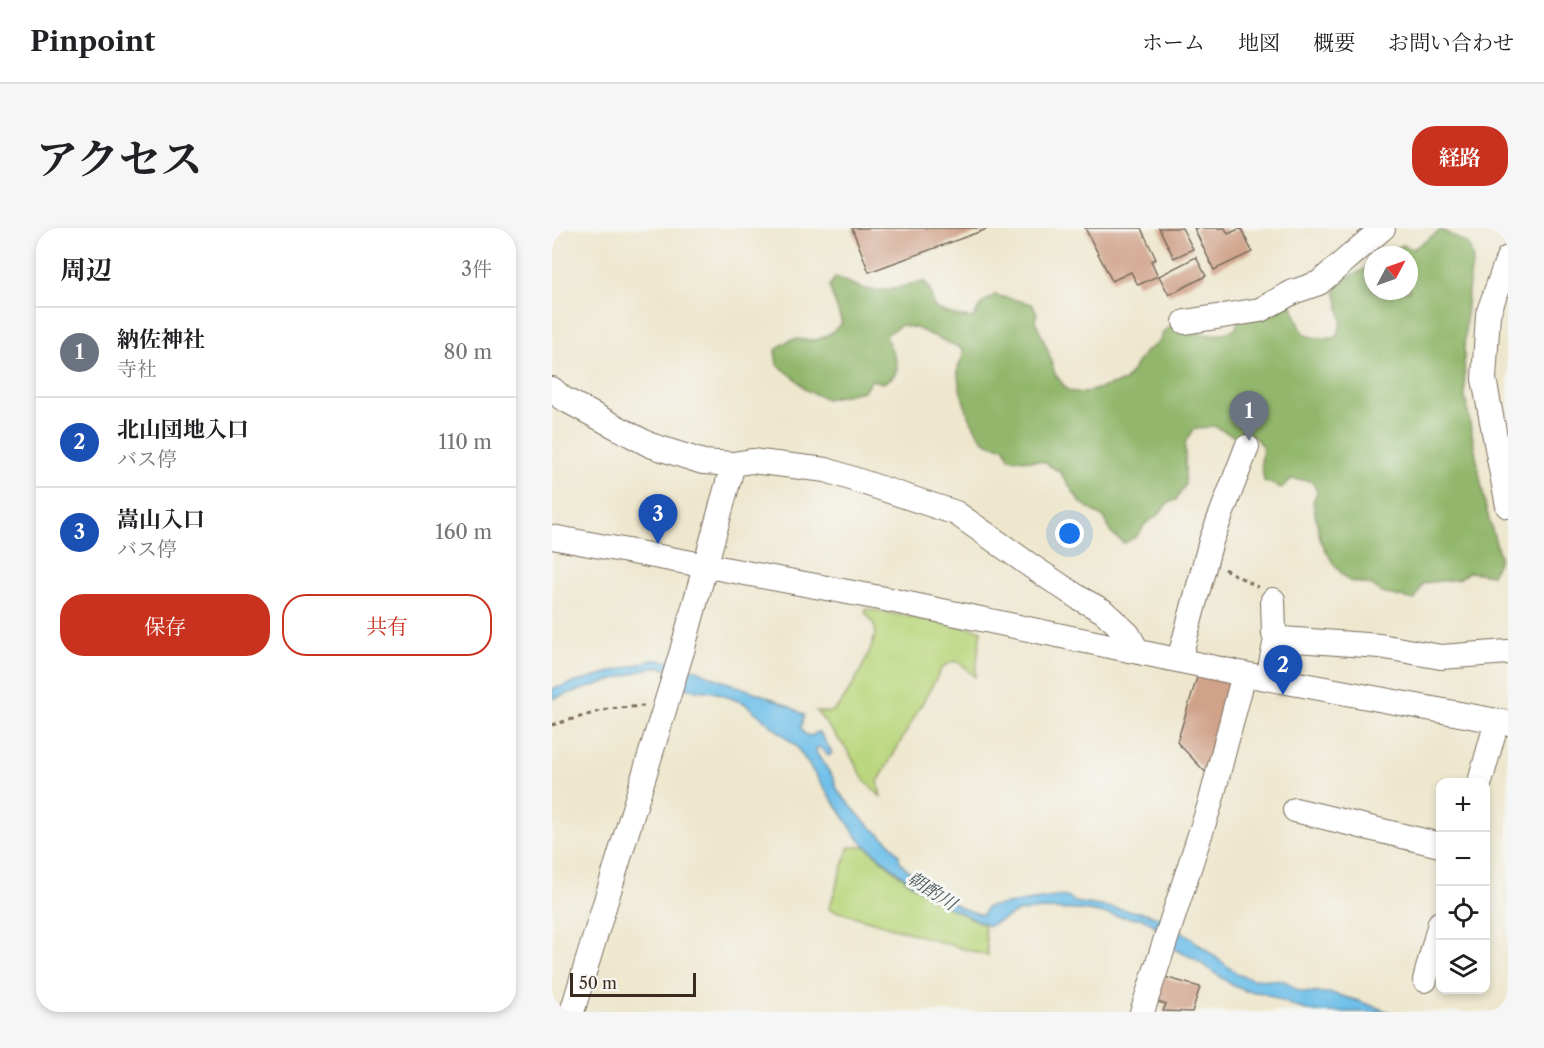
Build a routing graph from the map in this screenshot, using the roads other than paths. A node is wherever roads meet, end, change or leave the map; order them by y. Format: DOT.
graph roads {
  1 [pos="1383,228"];
  2 [pos="1508,258"];
  3 [pos="1185,322"];
  4 [pos="552,389"];
  5 [pos="1247,447"];
  6 [pos="733,464"];
  7 [pos="1508,507"];
  8 [pos="552,537"];
  9 [pos="705,567"];
  10 [pos="1273,602"];
  11 [pos="1277,642"];
  12 [pos="1138,652"];
  13 [pos="1508,652"];
  14 [pos="1179,660"];
  15 [pos="1244,674"];
  16 [pos="1268,678"];
  17 [pos="1502,722"];
  18 [pos="1482,778"];
  19 [pos="1295,810"];
  20 [pos="1436,843"];
  21 [pos="1436,938"];
  22 [pos="1425,980"];
  23 [pos="572,1012"];
  24 [pos="1142,1012"];
  1 -- 3 [label="street"];
  2 -- 7 [label="street"];
  4 -- 6 [label="street"];
  5 -- 14 [label="street"];
  6 -- 9 [label="street"];
  6 -- 12 [label="street"];
  8 -- 9 [label="street"];
  9 -- 12 [label="street"];
  9 -- 23 [label="street"];
  10 -- 11 [label="street"];
  11 -- 13 [label="street"];
  11 -- 16 [label="street"];
  12 -- 14 [label="street"];
  14 -- 15 [label="street"];
  15 -- 16 [label="street"];
  15 -- 24 [label="street"];
  16 -- 17 [label="street"];
  17 -- 18 [label="street"];
  19 -- 20 [label="street"];
  21 -- 22 [label="street"];
}
